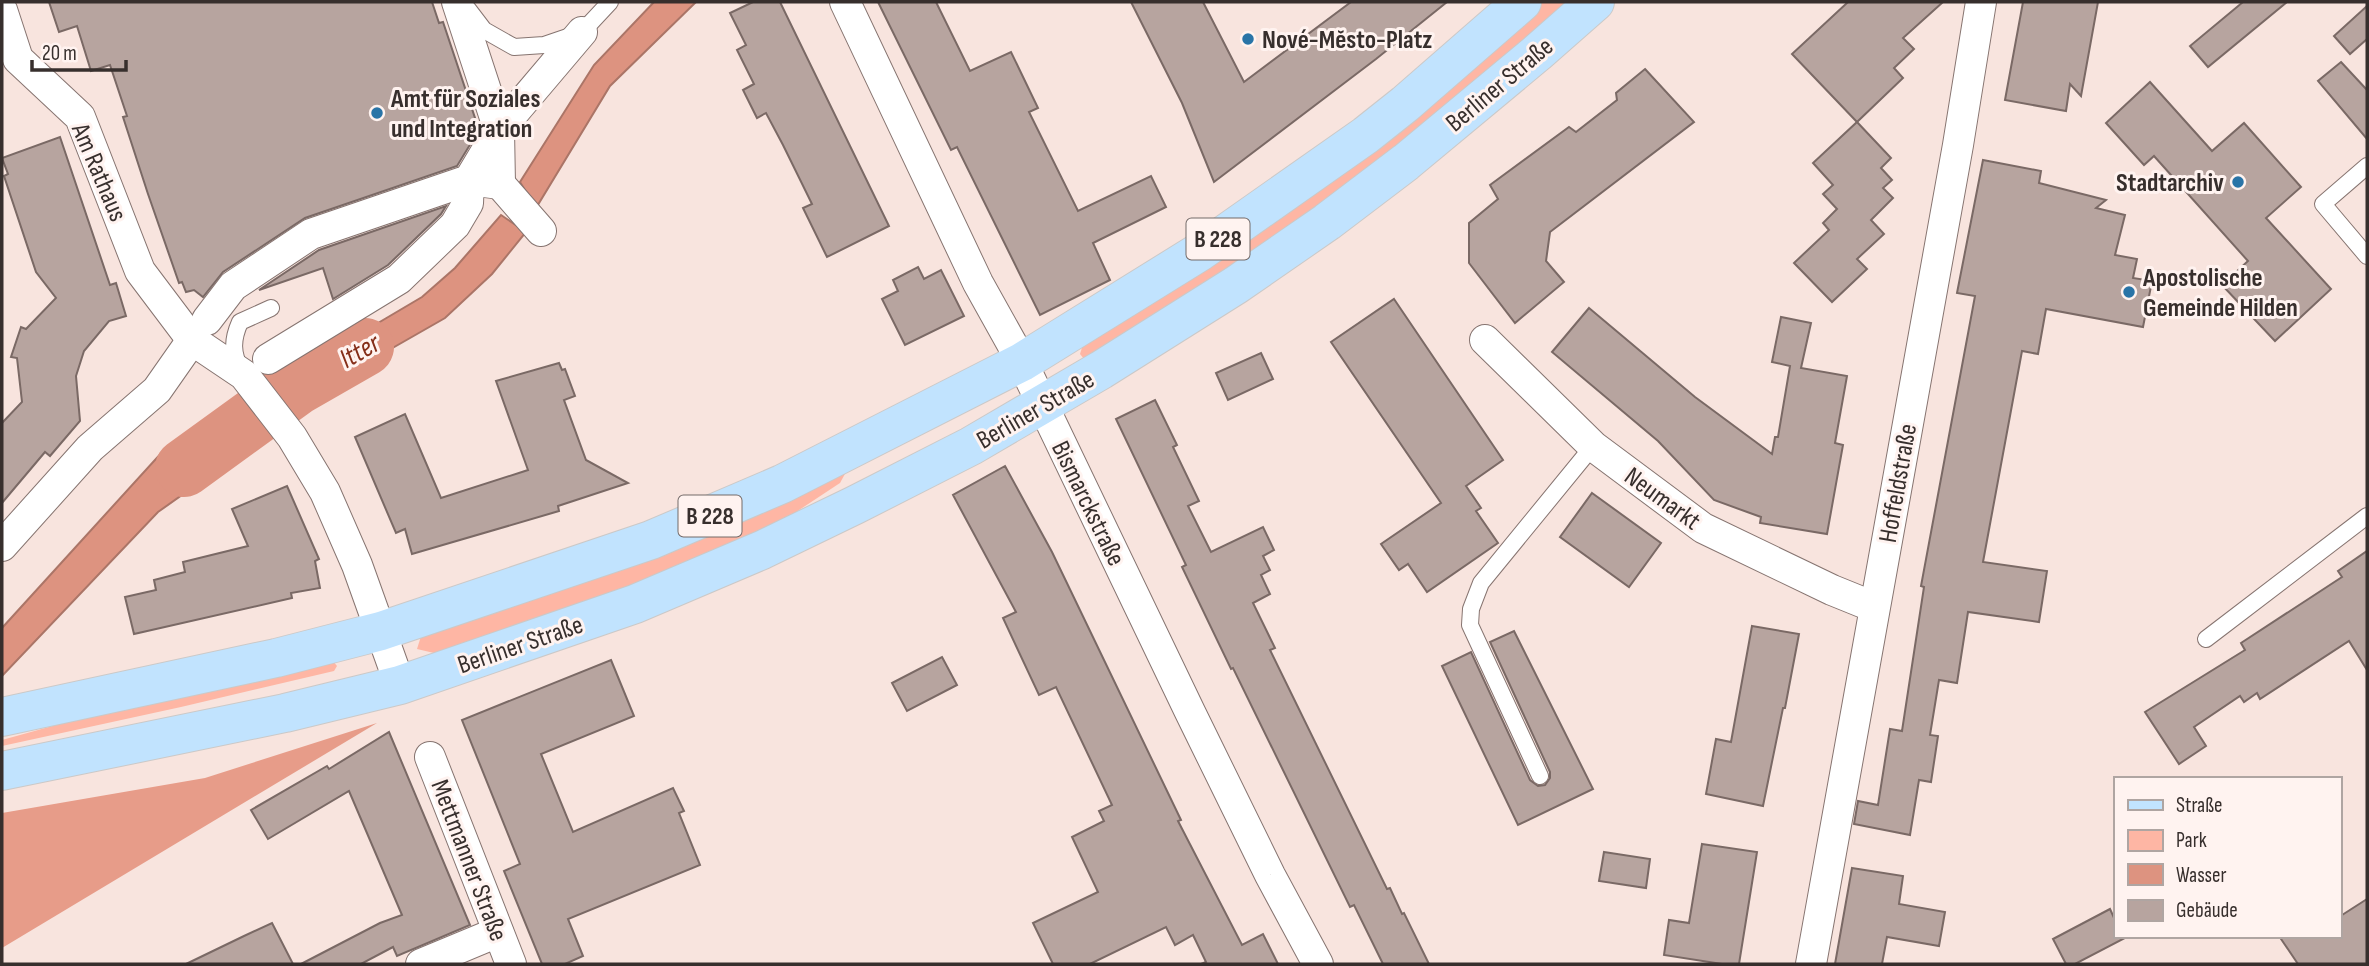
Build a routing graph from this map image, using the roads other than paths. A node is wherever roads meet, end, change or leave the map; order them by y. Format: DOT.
graph roads {
  1 [pos="460,2"];
  2 [pos="610,2"];
  3 [pos="845,2"];
  4 [pos="1522,2"];
  5 [pos="1595,2"];
  6 [pos="1981,2"];
  7 [pos="2,10"];
  8 [pos="582,32"];
  9 [pos="499,130"];
  10 [pos="2367,166"];
  11 [pos="469,180"];
  12 [pos="500,184"];
  13 [pos="541,231"];
  14 [pos="2367,256"];
  15 [pos="271,308"];
  16 [pos="200,330"];
  17 [pos="1485,340"];
  18 [pos="1022,362"];
  19 [pos="256,367"];
  20 [pos="1043,404"];
  21 [pos="1593,446"];
  22 [pos="2367,516"];
  23 [pos="2,546"];
  24 [pos="1874,607"];
  25 [pos="381,631"];
  26 [pos="2206,639"];
  27 [pos="400,685"];
  28 [pos="7,716"];
  29 [pos="430,757"];
  30 [pos="2,771"];
  31 [pos="1540,776"];
  32 [pos="498,932"];
  33 [pos="421,964"];
  34 [pos="511,964"];
  35 [pos="1318,964"];
  36 [pos="1811,964"];
  1 -- 8 [label="lane"];
  1 -- 9 [label="street"];
  2 -- 8 [label="lane"];
  3 -- 18 [label="street, Bismarckstraße"];
  4 -- 18 [label="main road, Berliner Straße / B 228"];
  5 -- 20 [label="main road, Berliner Straße / B 228"];
  6 -- 24 [label="street, Hoffeldstraße"];
  7 -- 16 [label="street, Am Rathaus"];
  8 -- 9 [label="street"];
  9 -- 11 [label="street"];
  9 -- 12 [label="street"];
  10 -- 14 [label="lane"];
  11 -- 12 [label="street"];
  11 -- 16 [label="street"];
  11 -- 19 [label="street"];
  12 -- 13 [label="street"];
  15 -- 19 [label="lane, Am Rathaus"];
  16 -- 19 [label="street, Am Rathaus"];
  16 -- 23 [label="street"];
  17 -- 21 [label="street, Neumarkt"];
  18 -- 20 [label="street, Bismarckstraße"];
  18 -- 25 [label="main road, Berliner Straße / B 228"];
  19 -- 25 [label="street, Am Rathaus"];
  20 -- 27 [label="main road, Berliner Straße / B 228"];
  20 -- 35 [label="street, Bismarckstraße"];
  21 -- 24 [label="street, Neumarkt"];
  21 -- 31 [label="lane"];
  22 -- 26 [label="lane"];
  24 -- 36 [label="street, Hoffeldstraße"];
  25 -- 27 [label="street"];
  25 -- 28 [label="main road, Berliner Straße / B 228"];
  27 -- 30 [label="main road, Berliner Straße / B 228"];
  29 -- 32 [label="street, Mettmanner Straße"];
  32 -- 33 [label="street"];
  32 -- 34 [label="street, Mettmanner Straße"];
}
